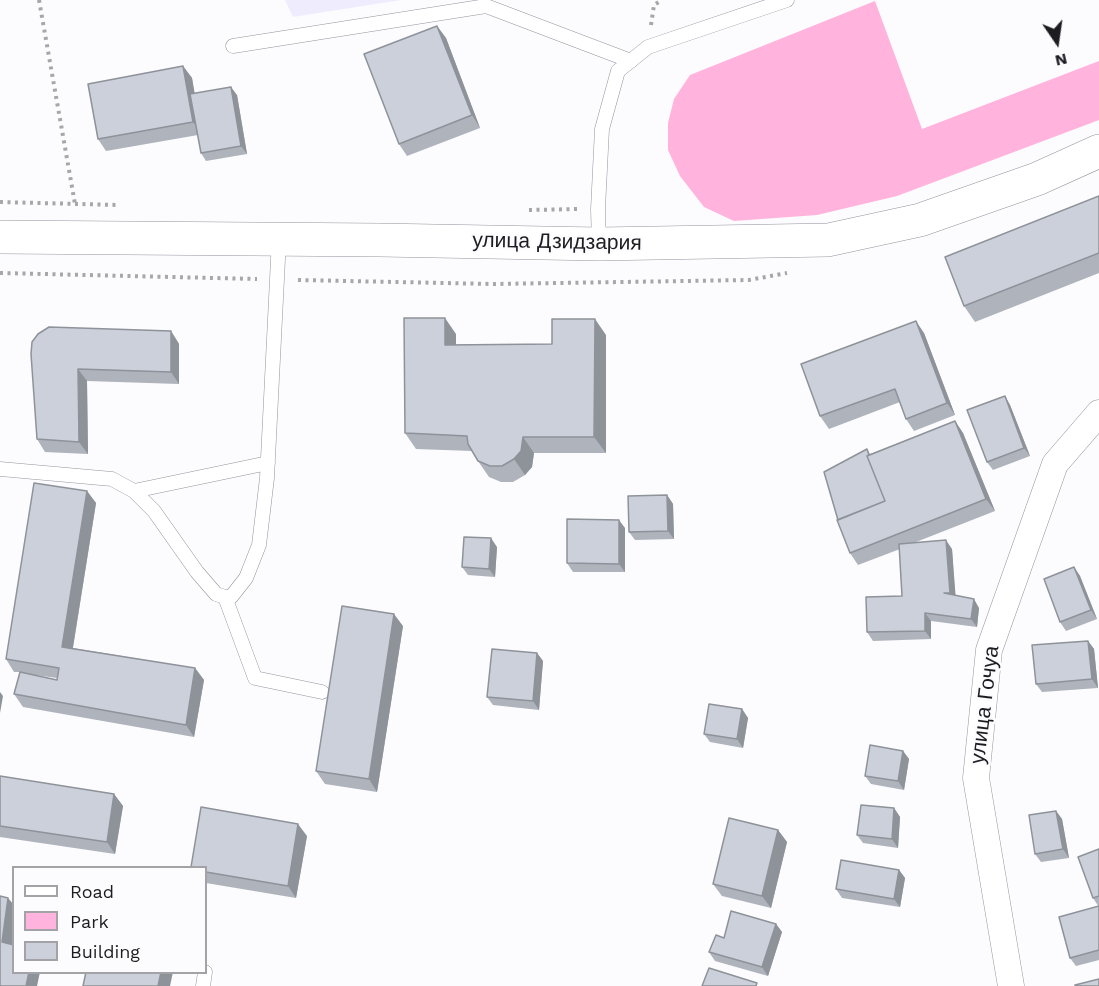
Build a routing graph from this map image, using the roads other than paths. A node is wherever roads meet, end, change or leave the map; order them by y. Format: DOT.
graph roads {
  1 [pos="787,0"];
  2 [pos="233,46"];
  3 [pos="631,62"];
  4 [pos="1099,151"];
  5 [pos="0,237"];
  6 [pos="279,239"];
  7 [pos="599,244"];
  8 [pos="1099,412"];
  9 [pos="268,463"];
  10 [pos="0,469"];
  11 [pos="134,491"];
  12 [pos="225,597"];
  13 [pos="322,692"];
  14 [pos="1011,986"];
  1 -- 3 [label="lane"];
  2 -- 3 [label="lane"];
  3 -- 7 [label="lane"];
  4 -- 7 [label="highway, улица Дзидзария"];
  5 -- 6 [label="highway, улица Дзидзария"];
  6 -- 7 [label="highway, улица Дзидзария"];
  6 -- 9 [label="lane"];
  8 -- 14 [label="street, улица Гочуа"];
  9 -- 11 [label="lane"];
  9 -- 12 [label="lane"];
  10 -- 11 [label="lane"];
  11 -- 12 [label="lane"];
  12 -- 13 [label="lane"];
}
